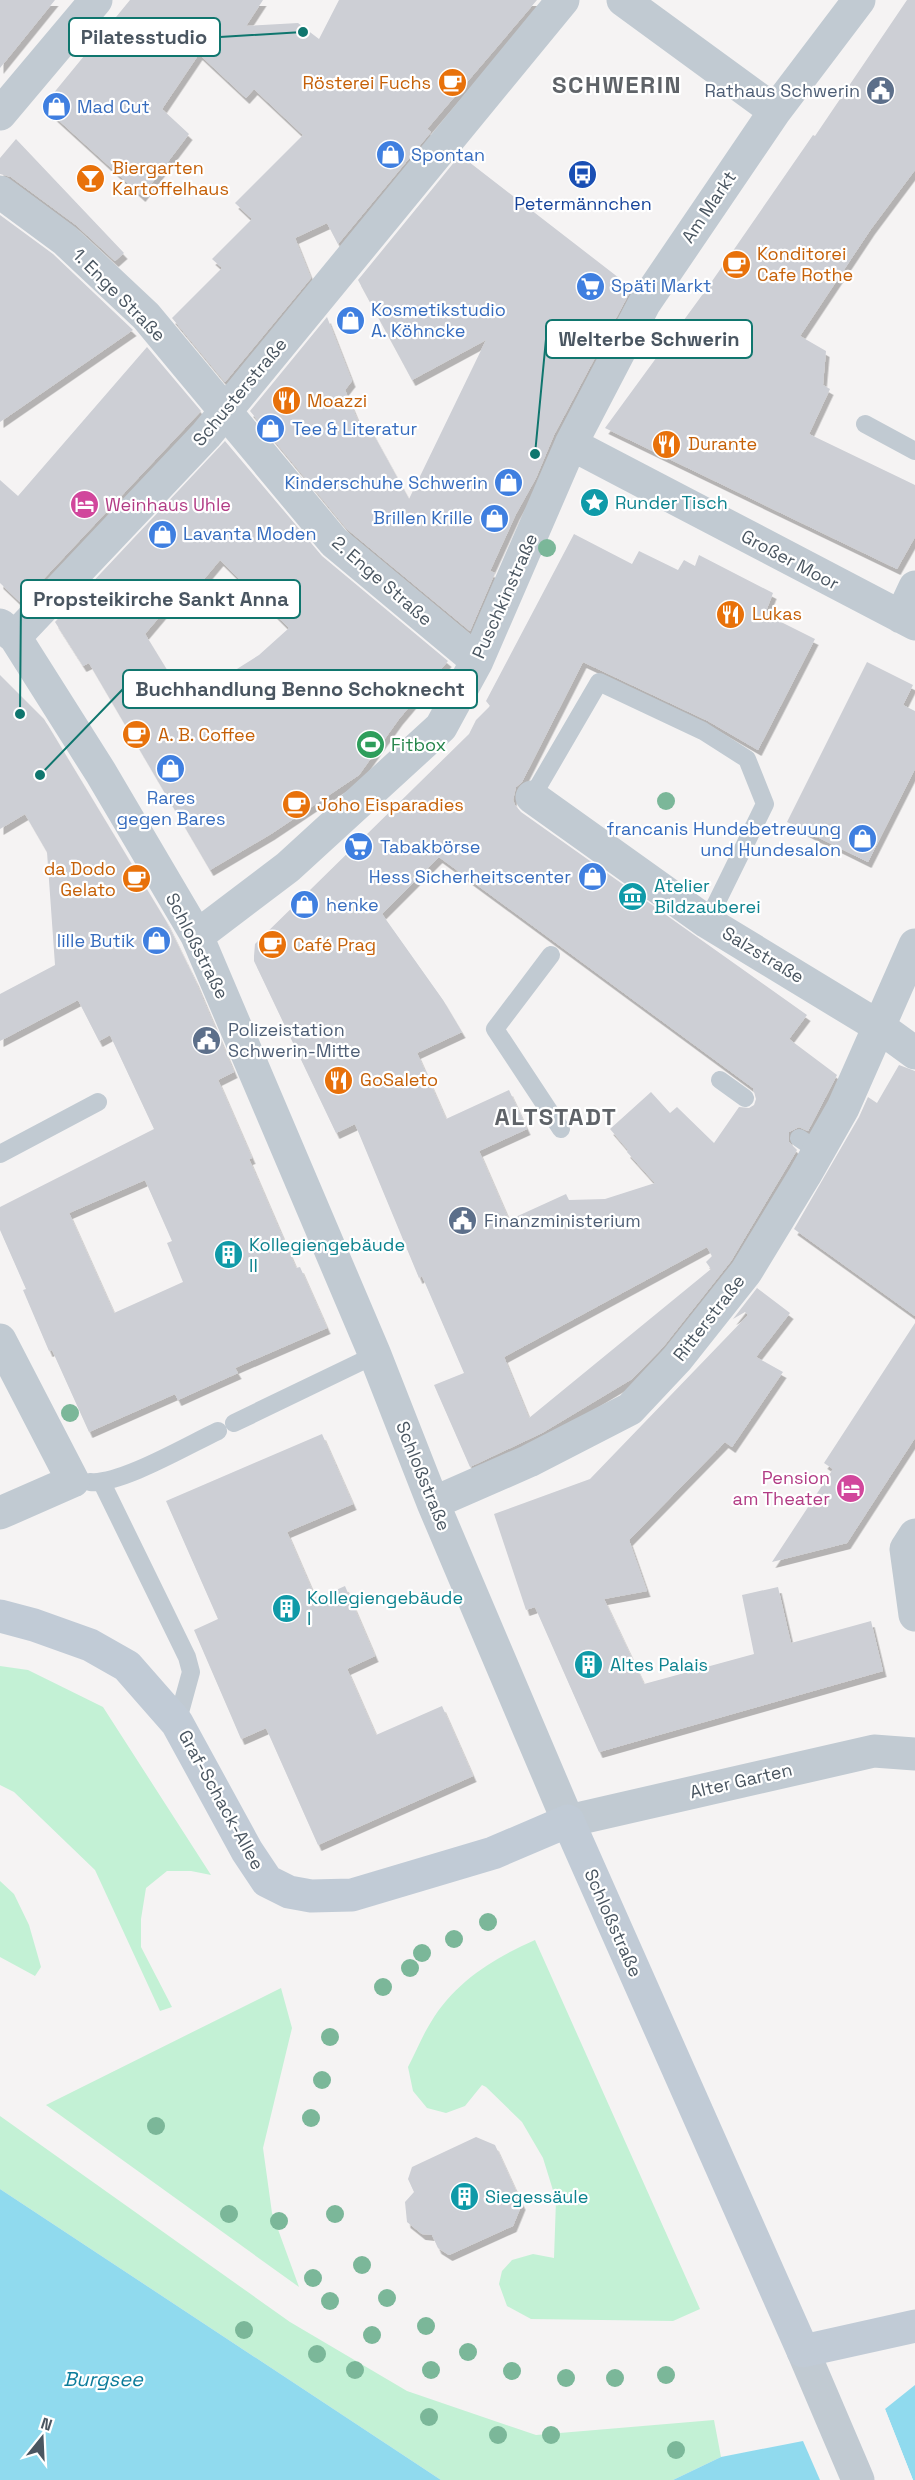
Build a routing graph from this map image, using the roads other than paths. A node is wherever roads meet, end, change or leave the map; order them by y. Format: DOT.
graph roads {
  1 [pos="96,0"];
  2 [pos="563,0"];
  3 [pos="623,0"];
  4 [pos="859,0"];
  5 [pos="775,111"];
  6 [pos="0,114"];
  7 [pos="0,192"];
  8 [pos="644,304"];
  9 [pos="225,412"];
  10 [pos="865,424"];
  11 [pos="571,444"];
  12 [pos="915,451"];
  13 [pos="915,587"];
  14 [pos="908,620"];
  15 [pos="8,631"];
  16 [pos="477,661"];
  17 [pos="532,797"];
  18 [pos="706,922"];
  19 [pos="197,936"];
  20 [pos="915,945"];
  21 [pos="551,956"];
  22 [pos="878,1026"];
  23 [pos="915,1053"];
  24 [pos="720,1080"];
  25 [pos="745,1098"];
  26 [pos="98,1102"];
  27 [pos="561,1129"];
  28 [pos="0,1154"];
  29 [pos="0,1340"];
  30 [pos="375,1355"];
  31 [pos="87,1482"];
  32 [pos="433,1503"];
  33 [pos="0,1513"];
  34 [pos="915,1535"];
  35 [pos="915,1615"];
  36 [pos="0,1616"];
  37 [pos="177,1723"];
  38 [pos="915,1754"];
  39 [pos="568,1821"];
  40 [pos="915,2326"];
  41 [pos="803,2351"];
  42 [pos="858,2480"];
  1 -- 6 [label="street"];
  2 -- 9 [label="street, Schusterstraße"];
  3 -- 5 [label="street"];
  4 -- 5 [label="street, Am Markt"];
  5 -- 8 [label="street, Am Markt"];
  7 -- 9 [label="street, 1. Enge Straße"];
  8 -- 11 [label="street, Puschkinstraße"];
  9 -- 15 [label="street, Schusterstraße"];
  9 -- 16 [label="street, 2. Enge Straße"];
  10 -- 12 [label="lane"];
  11 -- 14 [label="street, Großer Moor"];
  11 -- 16 [label="street, Puschkinstraße"];
  13 -- 14 [label="street"];
  15 -- 19 [label="street, Schloßstraße"];
  16 -- 19 [label="street, Puschkinstraße"];
  17 -- 18 [label="street, Salzstraße"];
  17 -- 18 [label="lane"];
  18 -- 22 [label="street, Salzstraße"];
  19 -- 30 [label="street, Schloßstraße"];
  20 -- 22 [label="street, Ritterstraße"];
  21 -- 27 [label="lane"];
  22 -- 23 [label="street, Salzstraße"];
  22 -- 32 [label="street, Ritterstraße"];
  24 -- 25 [label="lane"];
  26 -- 28 [label="lane"];
  29 -- 31 [label="street"];
  30 -- 31 [label="lane"];
  30 -- 32 [label="street, Schloßstraße"];
  31 -- 33 [label="street"];
  31 -- 37 [label="lane"];
  32 -- 39 [label="street, Schloßstraße"];
  34 -- 35 [label="street"];
  36 -- 37 [label="street, Graf-Schack-Allee"];
  37 -- 39 [label="street, Graf-Schack-Allee"];
  38 -- 39 [label="street, Alter Garten"];
  39 -- 41 [label="street, Schloßstraße"];
  40 -- 41 [label="street"];
  41 -- 42 [label="street"];
}
